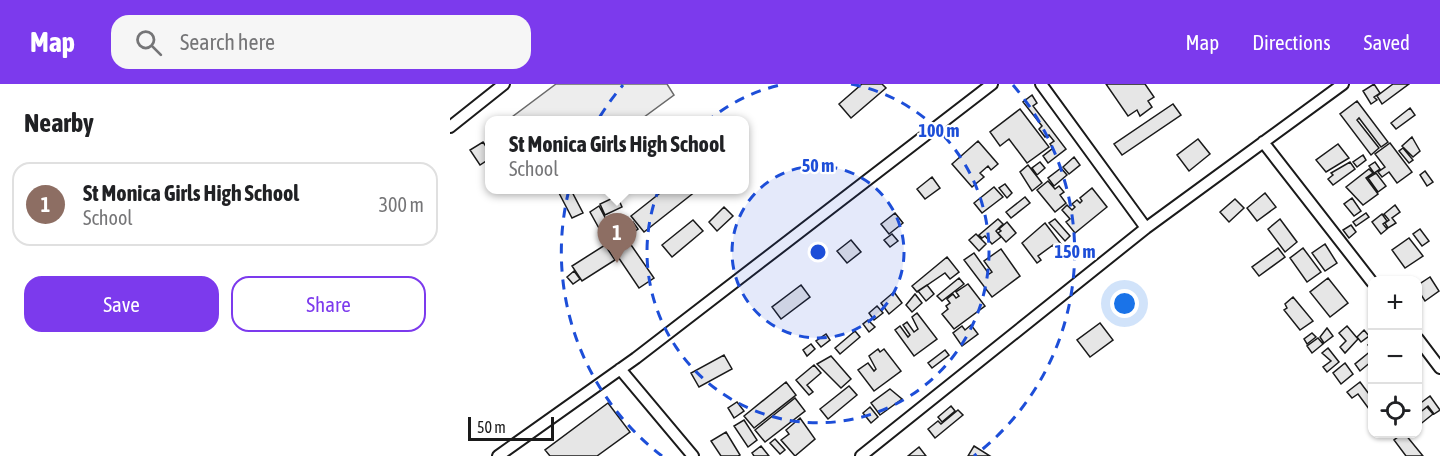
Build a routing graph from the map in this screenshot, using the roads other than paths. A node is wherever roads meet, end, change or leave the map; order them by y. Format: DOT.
graph roads {
  1 [pos="504,84"];
  2 [pos="992,84"];
  3 [pos="1041,84"];
  4 [pos="1343,84"];
  5 [pos="450,127"];
  6 [pos="1263,142"];
  7 [pos="1146,228"];
  8 [pos="1368,277"];
  9 [pos="1422,344"];
  10 [pos="1440,368"];
  11 [pos="620,369"];
  12 [pos="498,456"];
  13 [pos="693,456"];
  14 [pos="861,456"];
  1 -- 5 [label="street"];
  2 -- 11 [label="street"];
  3 -- 7 [label="street"];
  4 -- 6 [label="street"];
  6 -- 7 [label="street"];
  6 -- 8 [label="street"];
  7 -- 14 [label="street"];
  9 -- 10 [label="street"];
  11 -- 12 [label="street"];
  11 -- 13 [label="street"];
}
